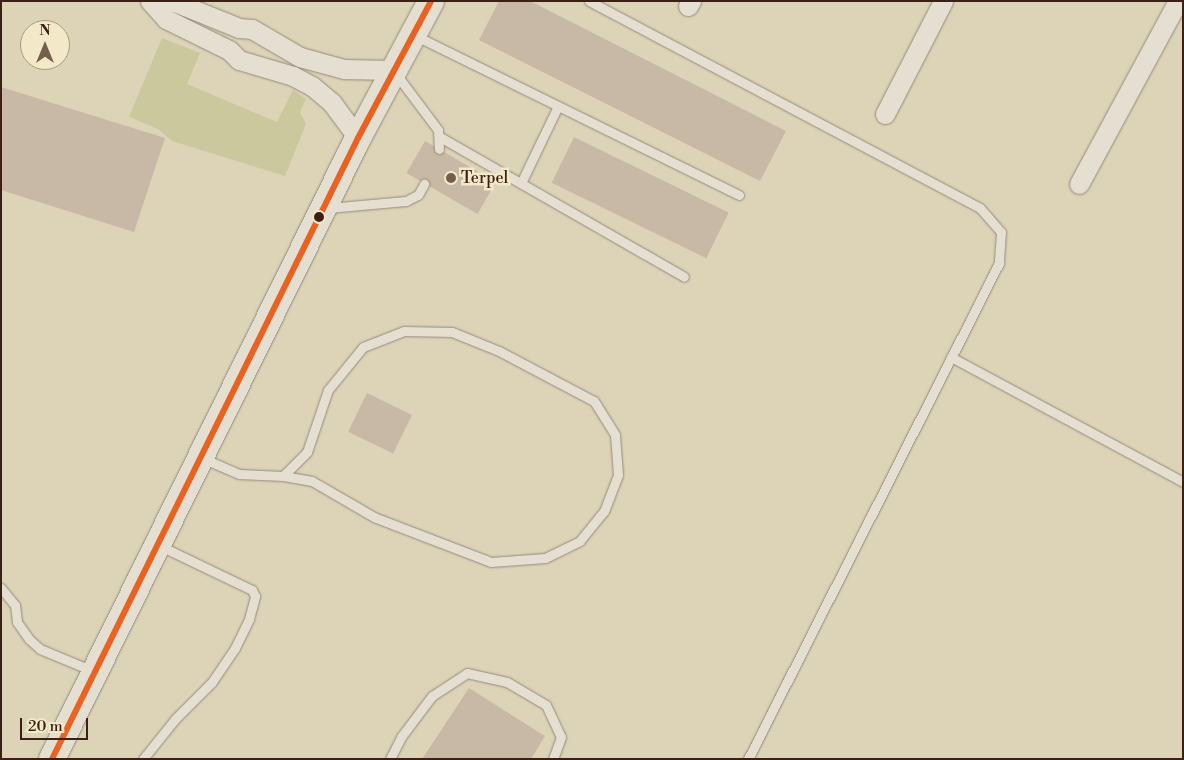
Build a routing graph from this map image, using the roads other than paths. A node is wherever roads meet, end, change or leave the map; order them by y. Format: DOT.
graph roads {
  1 [pos="150,1"];
  2 [pos="172,1"];
  3 [pos="430,1"];
  4 [pos="589,1"];
  5 [pos="943,1"];
  6 [pos="1178,1"];
  7 [pos="239,28"];
  8 [pos="412,35"];
  9 [pos="273,40"];
  10 [pos="229,50"];
  11 [pos="260,67"];
  12 [pos="393,70"];
  13 [pos="558,106"];
  14 [pos="885,114"];
  15 [pos="440,137"];
  16 [pos="358,138"];
  17 [pos="439,149"];
  18 [pos="521,183"];
  19 [pos="424,184"];
  20 [pos="1079,184"];
  21 [pos="739,195"];
  22 [pos="323,209"];
  23 [pos="684,277"];
  24 [pos="951,357"];
  25 [pos="200,457"];
  26 [pos="283,476"];
  27 [pos="1183,482"];
  28 [pos="159,546"];
  29 [pos="1,588"];
  30 [pos="96,673"];
  31 [pos="52,759"];
  32 [pos="143,759"];
  33 [pos="390,759"];
  34 [pos="553,759"];
  35 [pos="748,759"];
  1 -- 10 [label="street"];
  2 -- 7 [label="street"];
  3 -- 8 [label="main road"];
  4 -- 24 [label="lane"];
  5 -- 14 [label="street"];
  6 -- 20 [label="street"];
  7 -- 9 [label="street"];
  7 -- 10 [label="street"];
  8 -- 12 [label="main road"];
  8 -- 13 [label="lane"];
  9 -- 11 [label="street"];
  9 -- 12 [label="street"];
  10 -- 11 [label="street"];
  11 -- 16 [label="street"];
  12 -- 15 [label="lane"];
  12 -- 16 [label="main road"];
  13 -- 18 [label="lane"];
  13 -- 21 [label="lane"];
  15 -- 17 [label="lane"];
  15 -- 18 [label="lane"];
  16 -- 22 [label="main road"];
  18 -- 23 [label="lane"];
  19 -- 22 [label="lane"];
  22 -- 25 [label="main road"];
  24 -- 27 [label="lane"];
  24 -- 35 [label="lane"];
  25 -- 26 [label="lane"];
  25 -- 28 [label="main road"];
  26 -- 26 [label="lane"];
  28 -- 30 [label="main road"];
  28 -- 32 [label="lane"];
  29 -- 30 [label="lane"];
  30 -- 31 [label="main road"];
  33 -- 34 [label="lane"];
}
